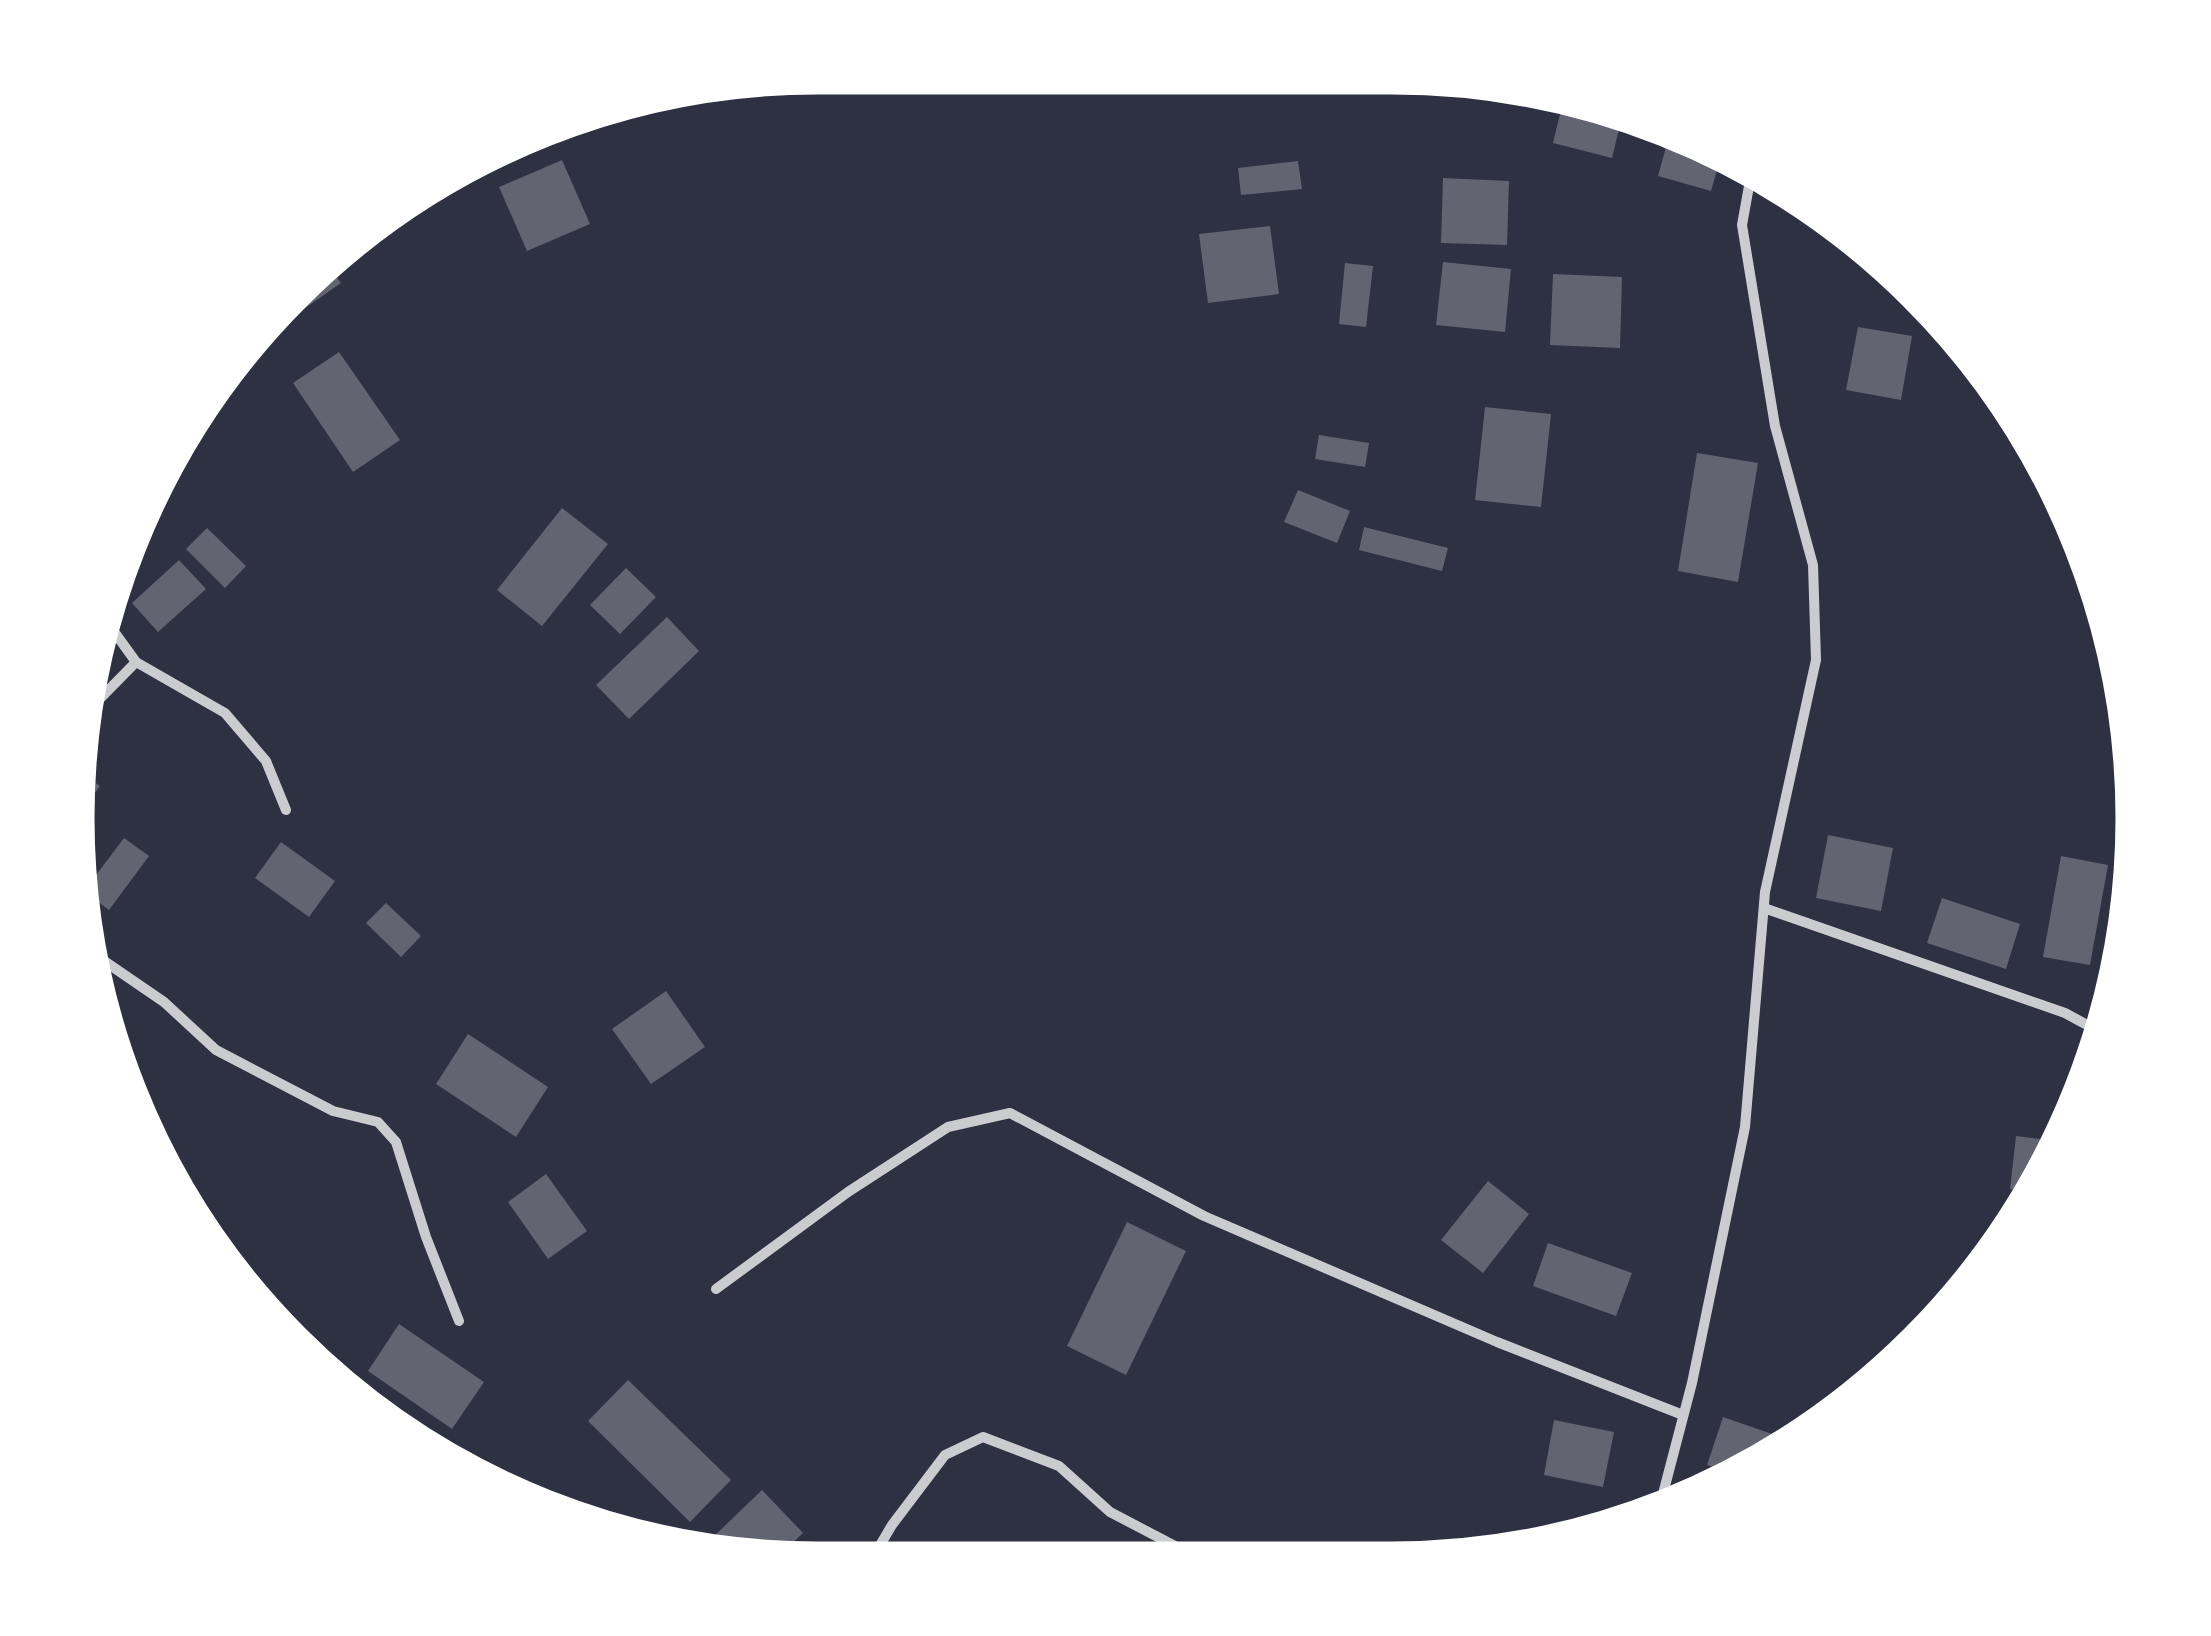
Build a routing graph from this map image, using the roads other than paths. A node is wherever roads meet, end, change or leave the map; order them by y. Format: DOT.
graph roads {
  1 [pos="1749,186"];
  2 [pos="116,634"];
  3 [pos="136,662"];
  4 [pos="103,696"];
  5 [pos="286,810"];
  6 [pos="1764,908"];
  7 [pos="107,963"];
  8 [pos="2088,1026"];
  9 [pos="716,1288"];
  10 [pos="459,1321"];
  11 [pos="1684,1416"];
  12 [pos="1664,1491"];
  13 [pos="881,1544"];
  14 [pos="1173,1544"];
  1 -- 6 [label="street"];
  2 -- 3 [label="street"];
  3 -- 4 [label="street"];
  3 -- 5 [label="street"];
  6 -- 8 [label="street"];
  6 -- 11 [label="street"];
  7 -- 10 [label="street"];
  9 -- 11 [label="street"];
  11 -- 12 [label="street"];
  13 -- 14 [label="street"];
}
